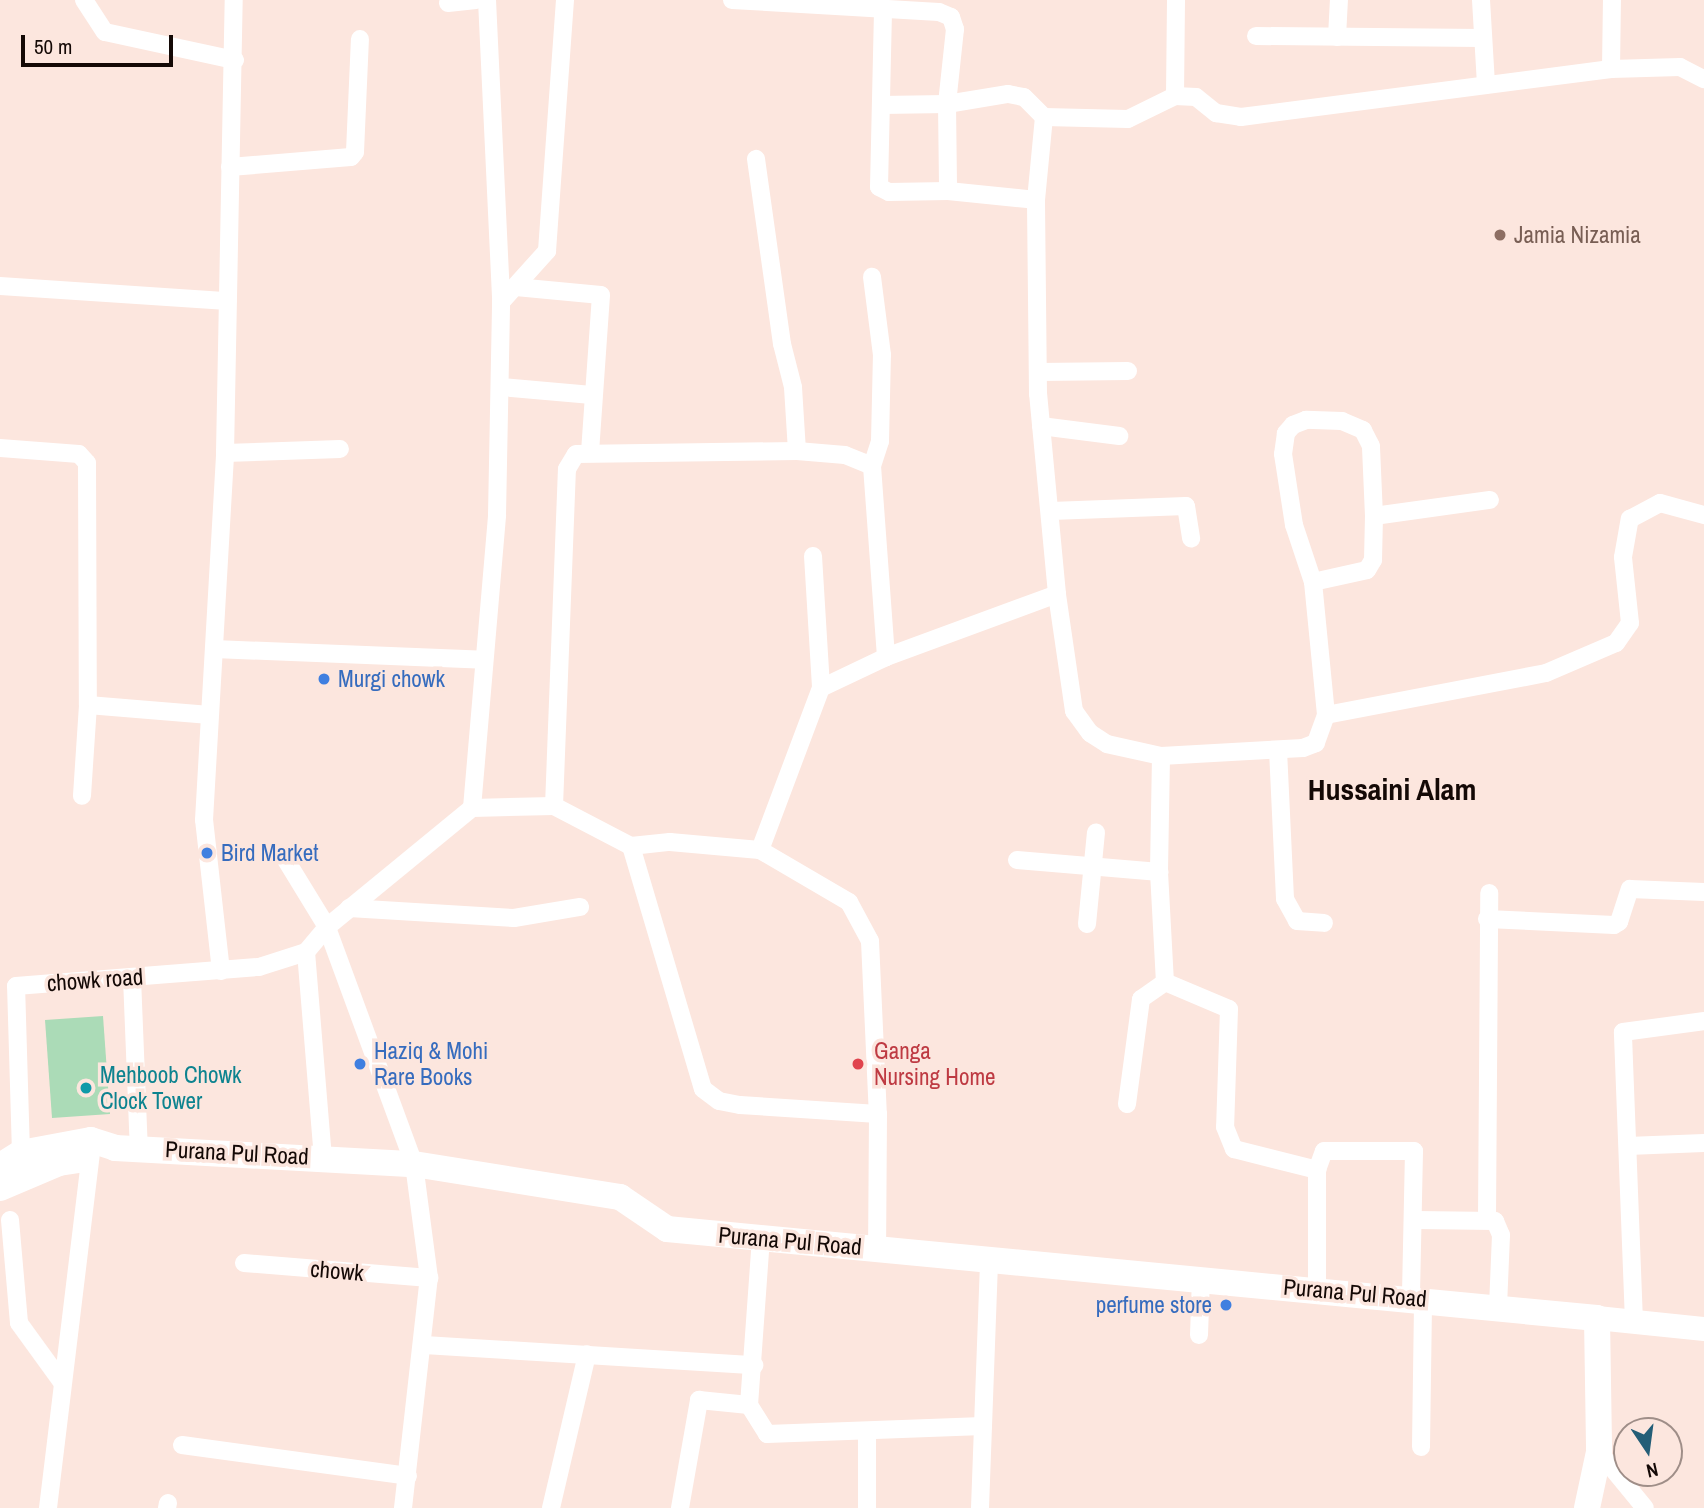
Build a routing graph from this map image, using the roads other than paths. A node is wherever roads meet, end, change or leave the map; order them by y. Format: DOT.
graph roads {
  1 [pos="84,0"];
  2 [pos="234,0"];
  3 [pos="476,0"];
  4 [pos="487,0"];
  5 [pos="565,0"];
  6 [pos="732,0"];
  7 [pos="1176,0"];
  8 [pos="1339,0"];
  9 [pos="1481,0"];
  10 [pos="1612,0"];
  11 [pos="448,3"];
  12 [pos="883,10"];
  13 [pos="1256,36"];
  14 [pos="1337,37"];
  15 [pos="1482,38"];
  16 [pos="360,39"];
  17 [pos="235,60"];
  18 [pos="1611,69"];
  19 [pos="1704,79"];
  20 [pos="1486,85"];
  21 [pos="1175,96"];
  22 [pos="947,104"];
  23 [pos="881,105"];
  24 [pos="1044,117"];
  25 [pos="756,159"];
  26 [pos="230,167"];
  27 [pos="947,191"];
  28 [pos="1036,200"];
  29 [pos="872,277"];
  30 [pos="0,286"];
  31 [pos="516,287"];
  32 [pos="228,301"];
  33 [pos="501,302"];
  34 [pos="1128,371"];
  35 [pos="1039,372"];
  36 [pos="501,387"];
  37 [pos="592,395"];
  38 [pos="1041,426"];
  39 [pos="1119,436"];
  40 [pos="0,448"];
  41 [pos="340,449"];
  42 [pos="797,451"];
  43 [pos="225,453"];
  44 [pos="590,453"];
  45 [pos="872,466"];
  46 [pos="1490,500"];
  47 [pos="1051,512"];
  48 [pos="1704,515"];
  49 [pos="1374,516"];
  50 [pos="1191,539"];
  51 [pos="813,556"];
  52 [pos="1313,582"];
  53 [pos="1057,594"];
  54 [pos="214,649"];
  55 [pos="886,657"];
  56 [pos="484,660"];
  57 [pos="821,688"];
  58 [pos="88,705"];
  59 [pos="211,715"];
  60 [pos="1326,715"];
  61 [pos="1278,750"];
  62 [pos="1161,756"];
  63 [pos="82,796"];
  64 [pos="554,806"];
  65 [pos="472,808"];
  66 [pos="1096,832"];
  67 [pos="631,846"];
  68 [pos="760,850"];
  69 [pos="286,860"];
  70 [pos="1017,860"];
  71 [pos="1092,868"];
  72 [pos="1159,872"];
  73 [pos="1704,892"];
  74 [pos="1489,893"];
  75 [pos="580,907"];
  76 [pos="349,908"];
  77 [pos="1487,919"];
  78 [pos="1324,923"];
  79 [pos="1087,924"];
  80 [pos="327,927"];
  81 [pos="306,952"];
  82 [pos="221,971"];
  83 [pos="132,978"];
  84 [pos="1165,982"];
  85 [pos="1704,1021"];
  86 [pos="1126,1104"];
  87 [pos="878,1114"];
  88 [pos="1704,1143"];
  89 [pos="1628,1146"];
  90 [pos="110,1148"];
  91 [pos="323,1158"];
  92 [pos="11,1159"];
  93 [pos="414,1164"];
  94 [pos="1317,1170"];
  95 [pos="0,1188"];
  96 [pos="1487,1219"];
  97 [pos="10,1220"];
  98 [pos="1416,1220"];
  99 [pos="761,1239"];
  100 [pos="877,1248"];
  101 [pos="989,1260"];
  102 [pos="244,1263"];
  103 [pos="429,1278"];
  104 [pos="1201,1279"];
  105 [pos="1317,1292"];
  106 [pos="1417,1298"];
  107 [pos="1497,1307"];
  108 [pos="1597,1318"];
  109 [pos="1634,1322"];
  110 [pos="1704,1329"];
  111 [pos="1199,1335"];
  112 [pos="424,1345"];
  113 [pos="587,1354"];
  114 [pos="754,1365"];
  115 [pos="61,1381"];
  116 [pos="749,1405"];
  117 [pos="984,1426"];
  118 [pos="867,1433"];
  119 [pos="183,1445"];
  120 [pos="1421,1447"];
  121 [pos="1599,1452"];
  122 [pos="408,1476"];
  123 [pos="48,1508"];
  124 [pos="403,1508"];
  125 [pos="551,1508"];
  126 [pos="680,1508"];
  127 [pos="867,1508"];
  128 [pos="980,1508"];
  129 [pos="1587,1508"];
  130 [pos="1645,1508"];
  1 -- 17 [label="street"];
  2 -- 17 [label="street"];
  3 -- 11 [label="street"];
  4 -- 33 [label="street"];
  5 -- 31 [label="street"];
  6 -- 12 [label="street"];
  7 -- 21 [label="street"];
  8 -- 14 [label="street"];
  9 -- 15 [label="street"];
  10 -- 18 [label="street"];
  12 -- 22 [label="street"];
  12 -- 23 [label="street"];
  13 -- 14 [label="street"];
  14 -- 15 [label="street"];
  15 -- 20 [label="street"];
  16 -- 26 [label="street"];
  17 -- 26 [label="street"];
  18 -- 19 [label="street"];
  18 -- 20 [label="street"];
  20 -- 21 [label="street"];
  21 -- 24 [label="street"];
  22 -- 23 [label="street"];
  22 -- 24 [label="street"];
  22 -- 27 [label="street"];
  23 -- 27 [label="street"];
  24 -- 28 [label="street"];
  25 -- 42 [label="street"];
  26 -- 32 [label="street"];
  27 -- 28 [label="street"];
  28 -- 35 [label="street"];
  29 -- 45 [label="street"];
  30 -- 32 [label="street"];
  31 -- 33 [label="street"];
  31 -- 37 [label="street"];
  32 -- 43 [label="street"];
  33 -- 36 [label="street"];
  34 -- 35 [label="street"];
  35 -- 38 [label="street"];
  36 -- 37 [label="street"];
  36 -- 56 [label="street"];
  37 -- 44 [label="street"];
  38 -- 39 [label="street"];
  38 -- 47 [label="street"];
  40 -- 58 [label="street"];
  41 -- 43 [label="street"];
  42 -- 44 [label="street"];
  42 -- 45 [label="street"];
  43 -- 54 [label="street"];
  44 -- 64 [label="street"];
  45 -- 55 [label="street"];
  46 -- 49 [label="street"];
  47 -- 50 [label="street"];
  47 -- 53 [label="street"];
  48 -- 60 [label="street"];
  49 -- 52 [label="street"];
  49 -- 52 [label="street"];
  51 -- 57 [label="street"];
  52 -- 60 [label="street"];
  53 -- 55 [label="street"];
  53 -- 62 [label="street"];
  54 -- 56 [label="street"];
  54 -- 59 [label="street"];
  55 -- 57 [label="street"];
  56 -- 65 [label="street"];
  57 -- 68 [label="street"];
  58 -- 59 [label="street"];
  58 -- 63 [label="street"];
  59 -- 82 [label="street"];
  60 -- 61 [label="street"];
  61 -- 62 [label="street"];
  61 -- 78 [label="street"];
  62 -- 72 [label="street"];
  64 -- 65 [label="street"];
  64 -- 67 [label="street"];
  65 -- 76 [label="street"];
  66 -- 71 [label="street"];
  67 -- 68 [label="street"];
  67 -- 87 [label="street"];
  68 -- 87 [label="street"];
  69 -- 80 [label="street"];
  70 -- 71 [label="street"];
  71 -- 72 [label="street"];
  71 -- 79 [label="street"];
  72 -- 84 [label="street"];
  73 -- 77 [label="street"];
  74 -- 77 [label="street"];
  75 -- 76 [label="street"];
  76 -- 80 [label="street"];
  77 -- 96 [label="street"];
  80 -- 81 [label="street"];
  80 -- 93 [label="street"];
  81 -- 82 [label="street, chowk road"];
  81 -- 91 [label="street"];
  82 -- 83 [label="street, chowk road"];
  83 -- 90 [label="street"];
  83 -- 92 [label="street, chowk road"];
  84 -- 86 [label="street"];
  84 -- 94 [label="street"];
  85 -- 89 [label="street"];
  87 -- 100 [label="street"];
  88 -- 89 [label="street"];
  89 -- 109 [label="street"];
  90 -- 91 [label="main road, Purana Pul Road"];
  90 -- 92 [label="main road, Purana Pul Road"];
  90 -- 95 [label="main road"];
  90 -- 115 [label="street"];
  91 -- 93 [label="main road, Purana Pul Road"];
  93 -- 99 [label="main road, Purana Pul Road"];
  93 -- 103 [label="street"];
  94 -- 98 [label="street"];
  94 -- 105 [label="street"];
  96 -- 98 [label="street"];
  96 -- 107 [label="street"];
  97 -- 115 [label="street"];
  98 -- 106 [label="street"];
  99 -- 100 [label="main road, Purana Pul Road"];
  99 -- 114 [label="street"];
  100 -- 101 [label="main road, Purana Pul Road"];
  101 -- 104 [label="main road, Purana Pul Road"];
  101 -- 117 [label="street"];
  102 -- 103 [label="street, chowk"];
  103 -- 112 [label="street"];
  104 -- 105 [label="main road, Purana Pul Road"];
  104 -- 111 [label="street"];
  105 -- 106 [label="main road, Purana Pul Road"];
  106 -- 107 [label="main road, Purana Pul Road"];
  106 -- 120 [label="street"];
  107 -- 108 [label="main road, Purana Pul Road"];
  108 -- 109 [label="main road"];
  108 -- 121 [label="main road"];
  109 -- 110 [label="main road"];
  112 -- 113 [label="street"];
  112 -- 122 [label="street"];
  113 -- 114 [label="street"];
  113 -- 125 [label="street"];
  114 -- 116 [label="street"];
  115 -- 123 [label="street"];
  116 -- 118 [label="street"];
  116 -- 126 [label="street"];
  117 -- 118 [label="street"];
  117 -- 128 [label="street"];
  118 -- 127 [label="street"];
  119 -- 122 [label="street"];
  121 -- 129 [label="main road"];
  121 -- 130 [label="street"];
  122 -- 124 [label="street"];
}
